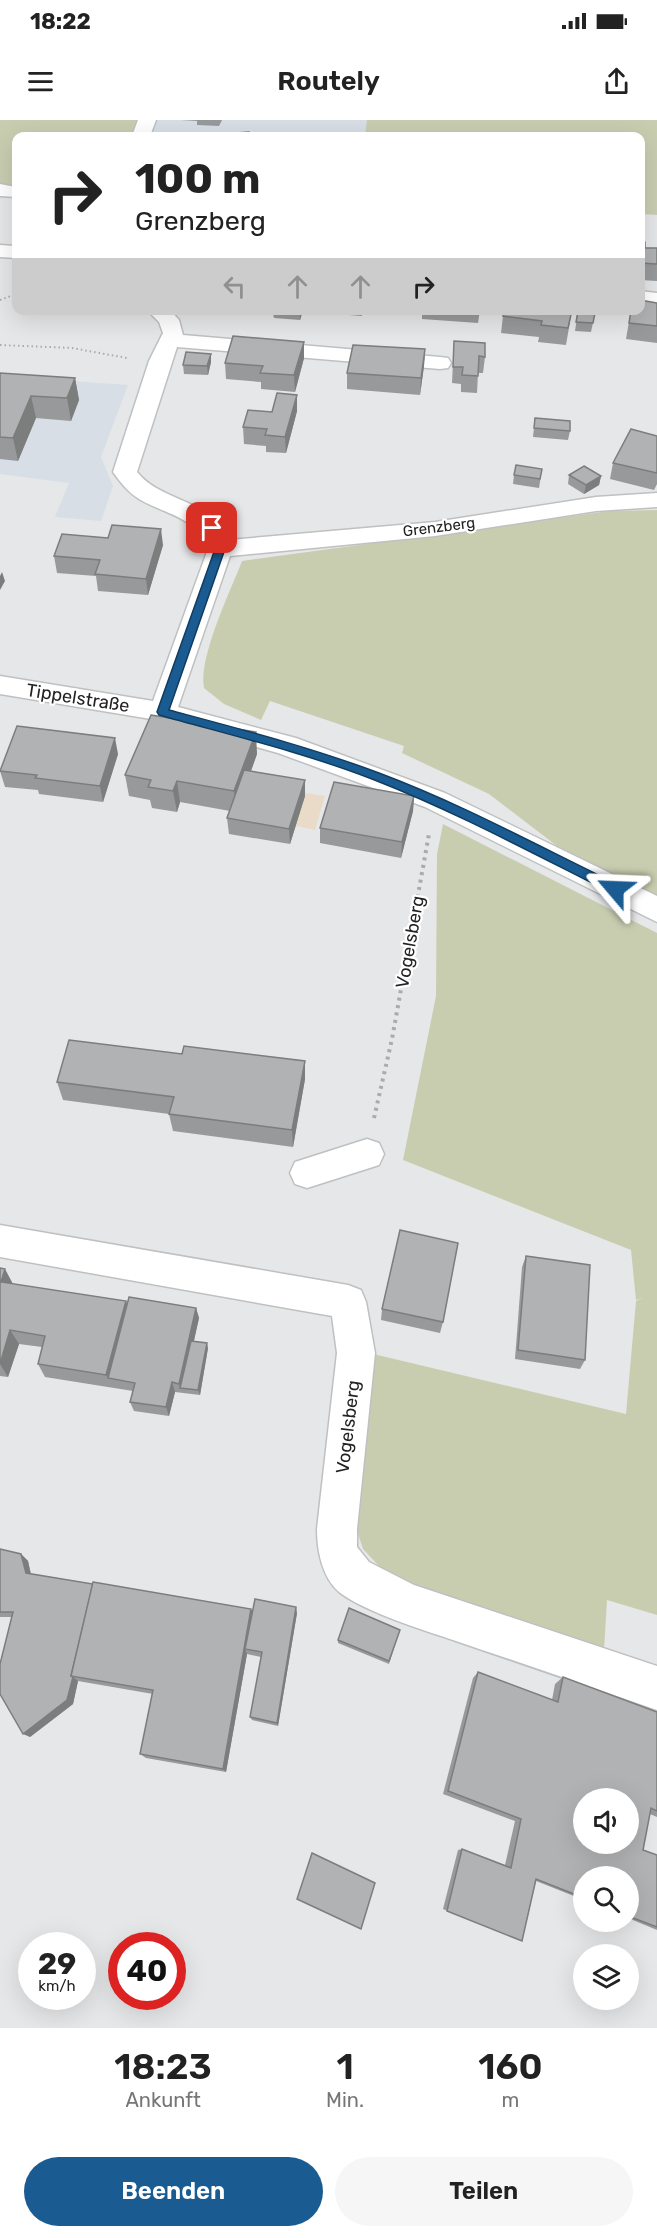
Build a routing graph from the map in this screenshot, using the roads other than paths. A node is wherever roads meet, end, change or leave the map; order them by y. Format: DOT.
graph roads {
  1 [pos="164,315"];
  2 [pos="170,340"];
  3 [pos="440,363"];
  4 [pos="657,500"];
  5 [pos="220,549"];
  6 [pos="0,685"];
  7 [pos="163,712"];
  8 [pos="657,910"];
  9 [pos="367,1154"];
  10 [pos="307,1173"];
  11 [pos="0,1241"];
  12 [pos="657,1688"];
  1 -- 2 [label="street"];
  2 -- 3 [label="street"];
  2 -- 5 [label="street"];
  4 -- 5 [label="street, Grenzberg"];
  5 -- 7 [label="street"];
  6 -- 7 [label="street, Tippelstraße"];
  7 -- 8 [label="street, Tippelstraße"];
  9 -- 10 [label="street"];
  11 -- 12 [label="street, Vogelsberg"];
}
